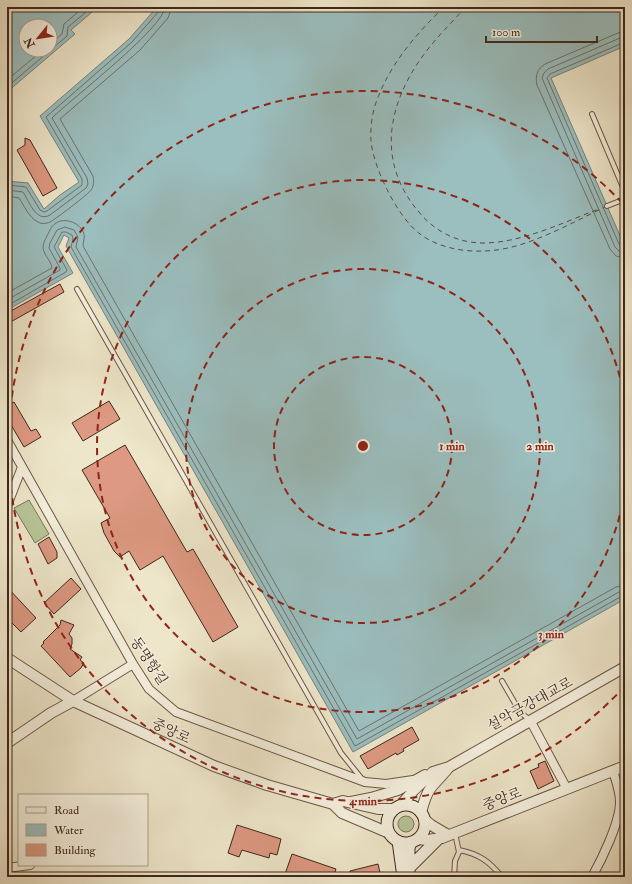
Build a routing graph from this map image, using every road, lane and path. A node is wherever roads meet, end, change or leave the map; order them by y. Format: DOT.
graph roads {
  1 [pos="592,114"];
  2 [pos="625,192"];
  3 [pos="625,199"];
  4 [pos="607,206"];
  5 [pos="77,289"];
  6 [pos="7,440"];
  7 [pos="22,467"];
  8 [pos="7,506"];
  9 [pos="7,658"];
  10 [pos="133,664"];
  11 [pos="625,668"];
  12 [pos="502,681"];
  13 [pos="73,701"];
  14 [pos="530,720"];
  15 [pos="7,743"];
  16 [pos="625,766"];
  17 [pos="449,767"];
  18 [pos="613,771"];
  19 [pos="433,772"];
  20 [pos="416,779"];
  21 [pos="365,782"];
  22 [pos="567,789"];
  23 [pos="351,802"];
  24 [pos="333,804"];
  25 [pos="398,807"];
  26 [pos="422,816"];
  27 [pos="389,833"];
  28 [pos="447,836"];
  29 [pos="414,840"];
  30 [pos="398,841"];
  31 [pos="459,850"];
  32 [pos="24,866"];
  33 [pos="7,868"];
  34 [pos="407,874"];
  35 [pos="454,877"];
  36 [pos="502,877"];
  37 [pos="592,877"];
  1 -- 2 [label="lane"];
  3 -- 4 [label="lane"];
  5 -- 21 [label="lane"];
  6 -- 7 [label="street, 동명항길"];
  7 -- 8 [label="street"];
  7 -- 10 [label="street, 동명항길"];
  9 -- 13 [label="street, 중앙로"];
  10 -- 13 [label="street"];
  10 -- 21 [label="street, 동명항길"];
  11 -- 14 [label="street, 설악금강대교로"];
  12 -- 14 [label="lane"];
  13 -- 15 [label="street"];
  13 -- 24 [label="street, 중앙로"];
  14 -- 17 [label="street, 설악금강대교로"];
  14 -- 22 [label="street"];
  16 -- 18 [label="street, 중앙로"];
  17 -- 19 [label="street"];
  17 -- 26 [label="street"];
  18 -- 22 [label="street, 중앙로"];
  18 -- 37 [label="street"];
  19 -- 20 [label="street"];
  19 -- 25 [label="street"];
  20 -- 21 [label="street, 동명항길"];
  20 -- 23 [label="street"];
  22 -- 28 [label="street, 중앙로"];
  23 -- 24 [label="street"];
  23 -- 25 [label="street"];
  24 -- 27 [label="street"];
  25 -- 26 [label="main road"];
  25 -- 27 [label="main road"];
  26 -- 28 [label="street"];
  26 -- 29 [label="main road"];
  27 -- 30 [label="main road"];
  28 -- 29 [label="street"];
  28 -- 31 [label="lane"];
  28 -- 34 [label="main road"];
  29 -- 30 [label="main road"];
  29 -- 34 [label="main road"];
  30 -- 34 [label="main road"];
  31 -- 35 [label="lane"];
  31 -- 36 [label="lane"];
  32 -- 33 [label="street"];
}
